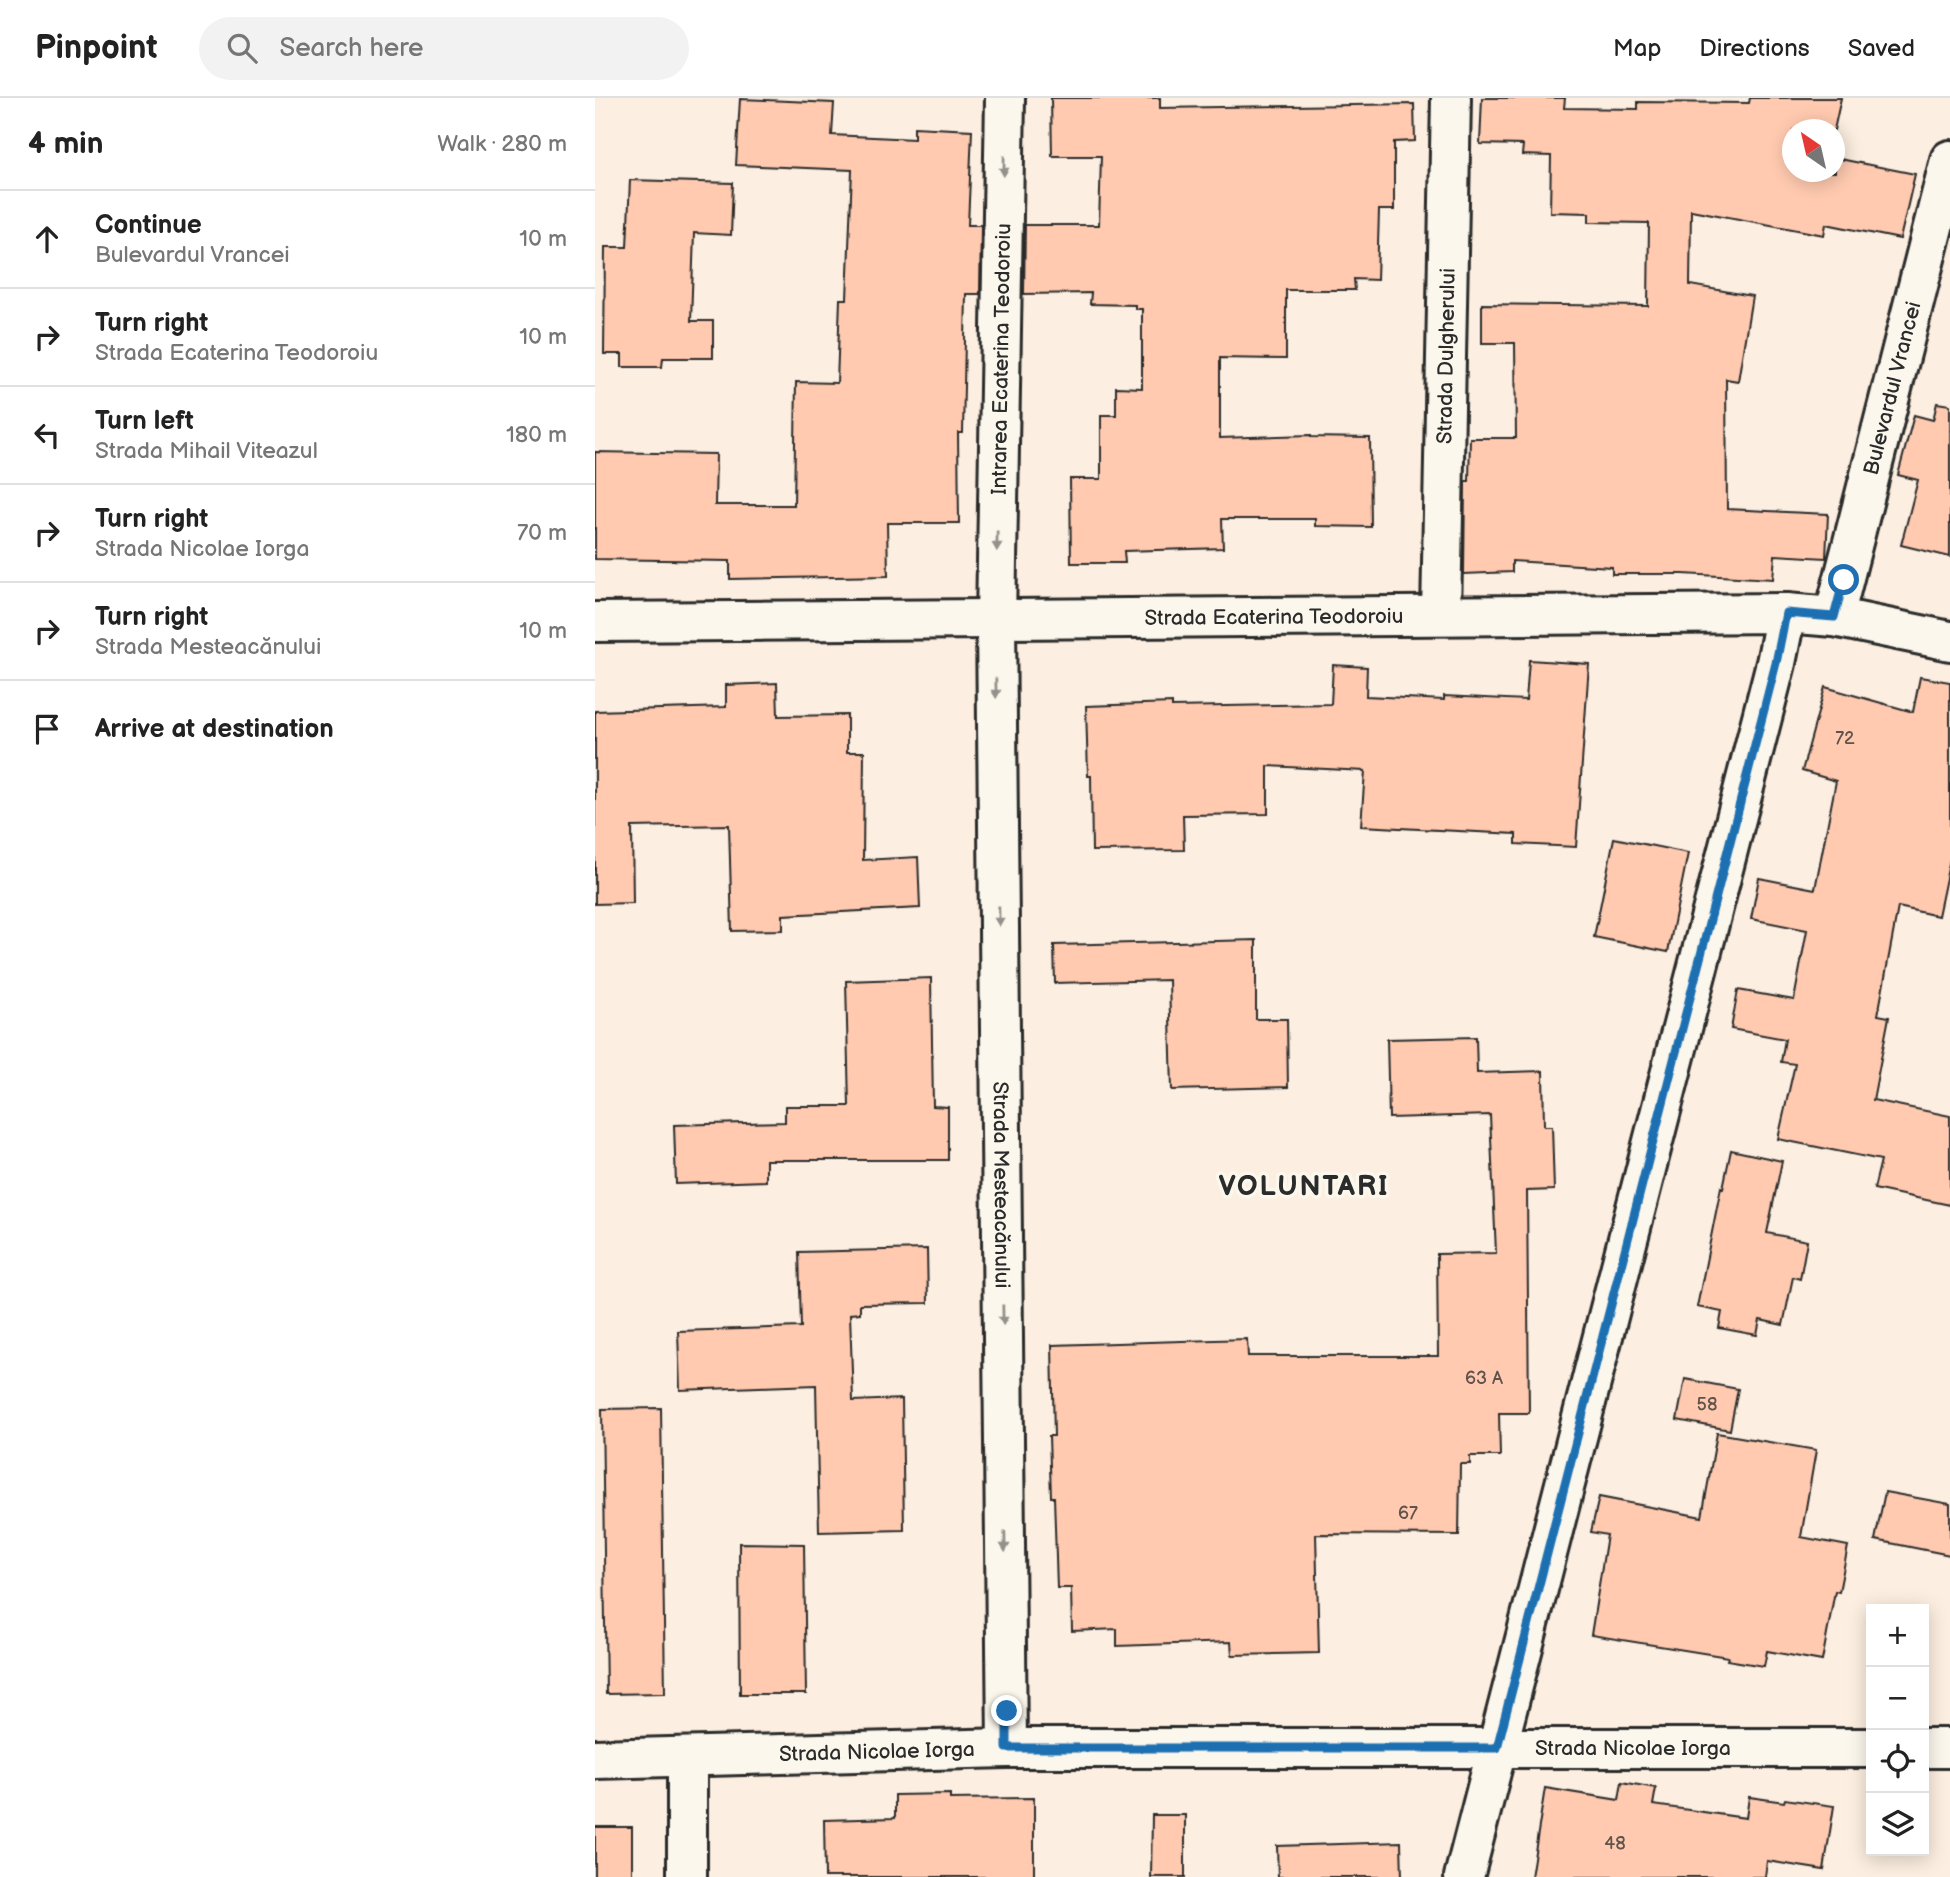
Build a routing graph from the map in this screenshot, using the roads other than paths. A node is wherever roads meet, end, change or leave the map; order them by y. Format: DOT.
graph roads {
  1 [pos="1005,98"];
  2 [pos="1451,98"];
  3 [pos="1950,160"];
  4 [pos="1786,613"];
  5 [pos="1441,615"];
  6 [pos="1834,617"];
  7 [pos="996,620"];
  8 [pos="595,622"];
  9 [pos="1950,641"];
  10 [pos="1007,1748"];
  11 [pos="1497,1748"];
  12 [pos="1866,1748"];
  13 [pos="1929,1748"];
  14 [pos="1950,1748"];
  15 [pos="687,1758"];
  16 [pos="595,1759"];
  17 [pos="687,1877"];
  18 [pos="1464,1877"];
  1 -- 7 [label="street, Intrarea Ecaterina Teodoroiu, one-way"];
  2 -- 5 [label="street, Strada Dulgherului"];
  3 -- 6 [label="street, Bulevardul Vrancei"];
  4 -- 5 [label="street, Strada Ecaterina Teodoroiu"];
  4 -- 6 [label="street, Strada Ecaterina Teodoroiu"];
  4 -- 11 [label="street"];
  5 -- 7 [label="street, Strada Ecaterina Teodoroiu"];
  6 -- 9 [label="street, Strada Ecaterina Teodoroiu"];
  7 -- 8 [label="street, Strada Ecaterina Teodoroiu"];
  7 -- 10 [label="street, Strada Mesteacănului, one-way"];
  10 -- 11 [label="street, Strada Nicolae Iorga"];
  10 -- 15 [label="street, Strada Nicolae Iorga"];
  11 -- 12 [label="street, Strada Nicolae Iorga"];
  11 -- 18 [label="street"];
  13 -- 14 [label="street"];
  15 -- 16 [label="street, Strada Nicolae Iorga"];
  15 -- 17 [label="street"];
}
